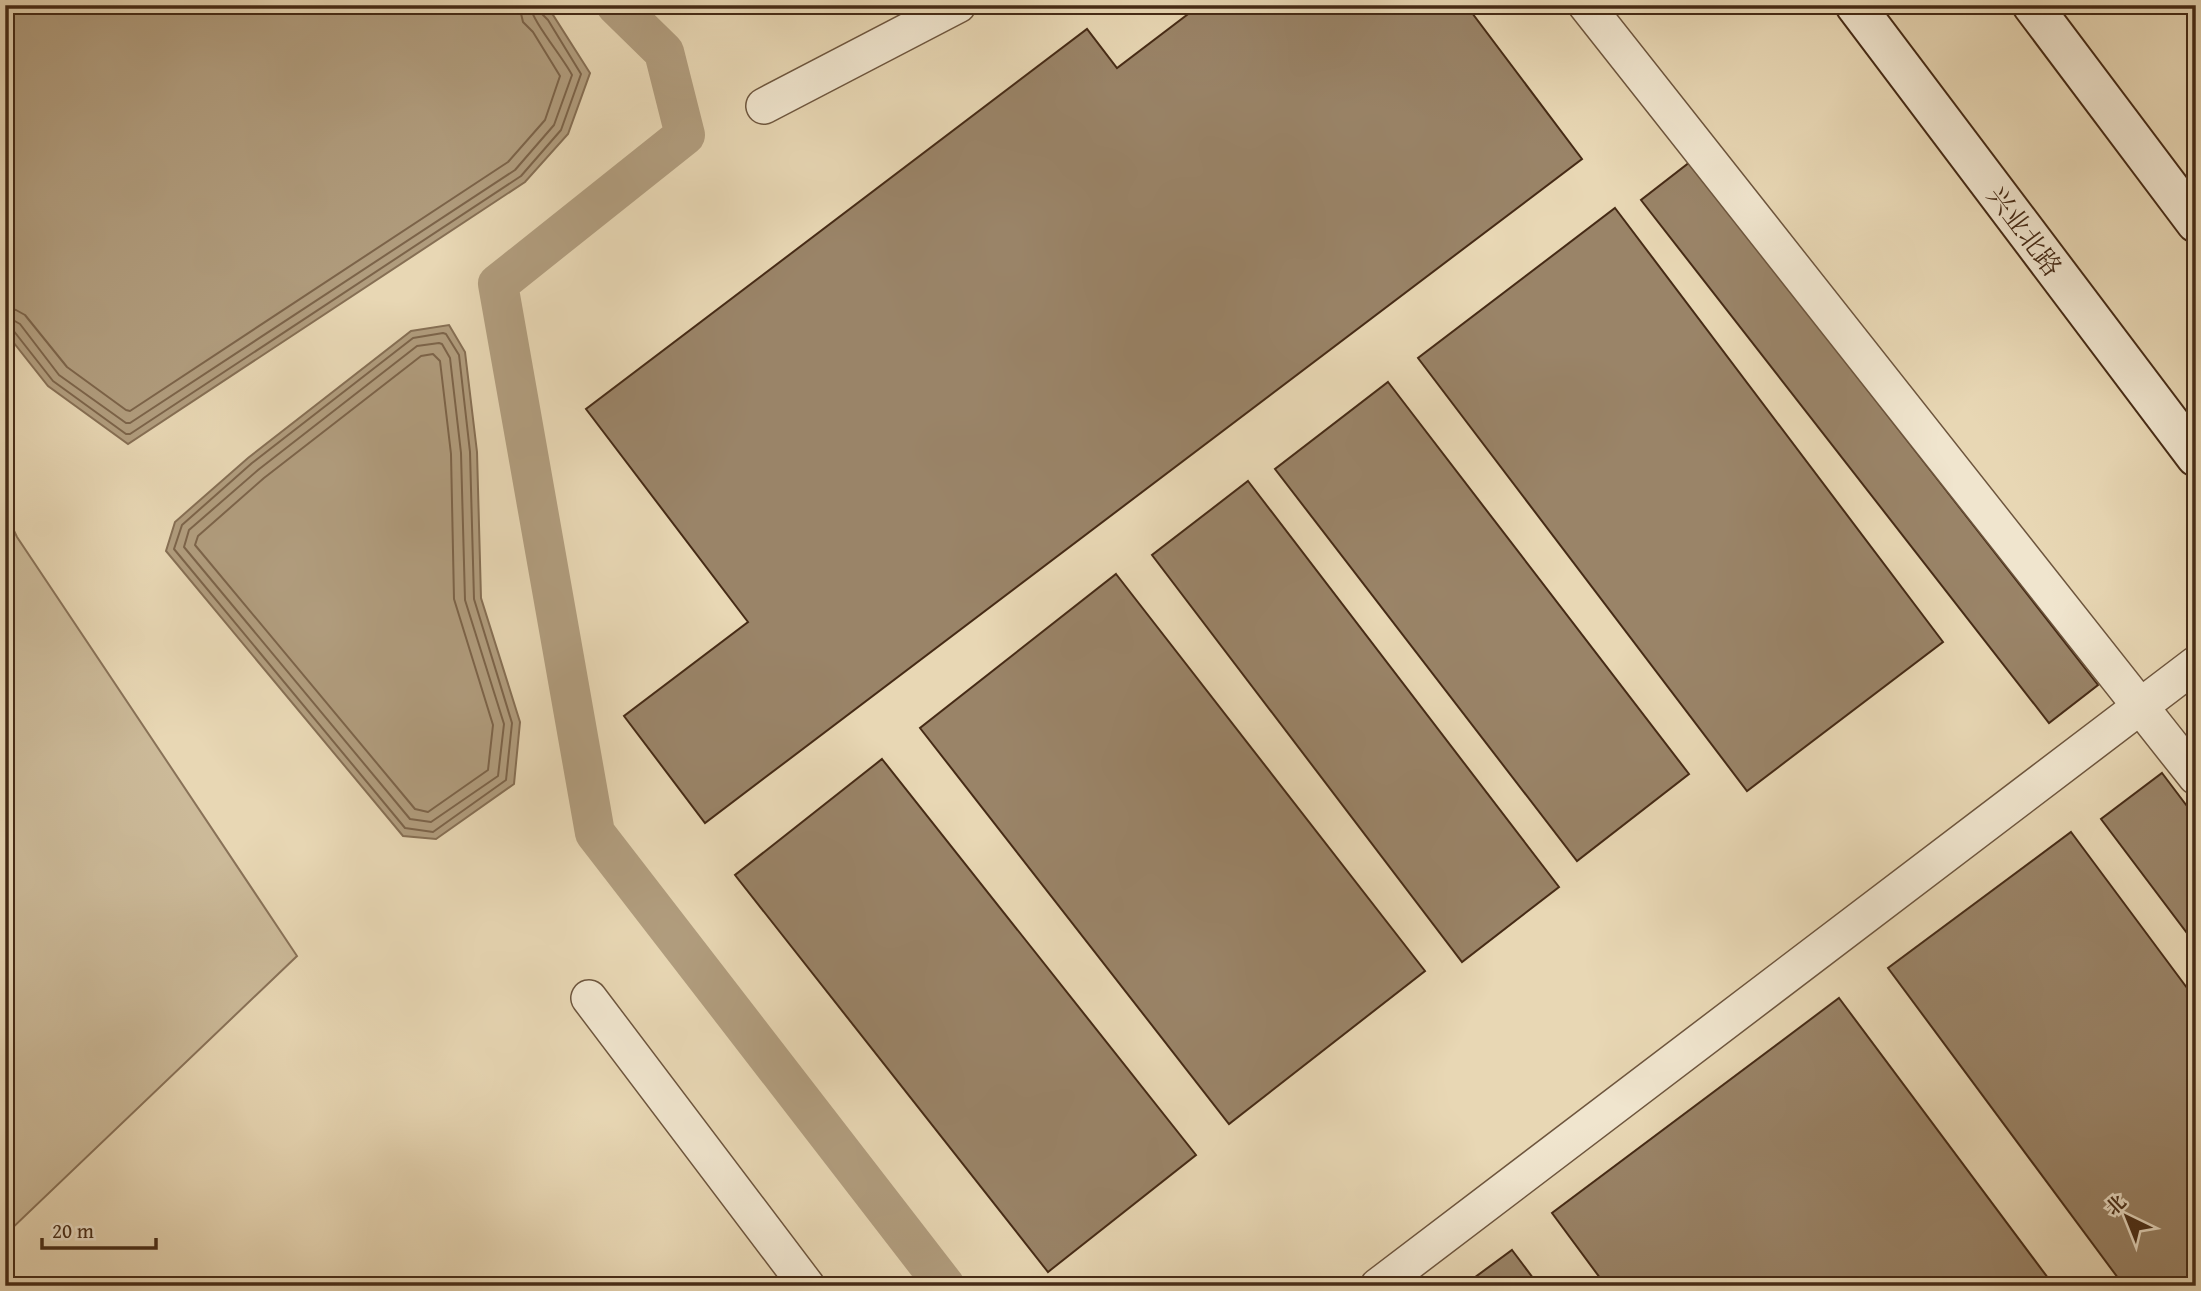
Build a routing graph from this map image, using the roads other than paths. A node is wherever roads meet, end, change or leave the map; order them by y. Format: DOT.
graph roads {
  1 [pos="958,5"];
  2 [pos="1586,5"];
  3 [pos="1855,5"];
  4 [pos="2032,5"];
  5 [pos="764,106"];
  6 [pos="2196,223"];
  7 [pos="2196,457"];
  8 [pos="2196,664"];
  9 [pos="2141,706"];
  10 [pos="2196,777"];
  11 [pos="589,998"];
  12 [pos="807,1286"];
  13 [pos="1378,1286"];
  1 -- 5 [label="street"];
  2 -- 9 [label="street"];
  3 -- 7 [label="main road, 兴业北路"];
  4 -- 6 [label="main road"];
  8 -- 9 [label="street"];
  9 -- 10 [label="street"];
  9 -- 13 [label="street"];
  11 -- 12 [label="street"];
}
